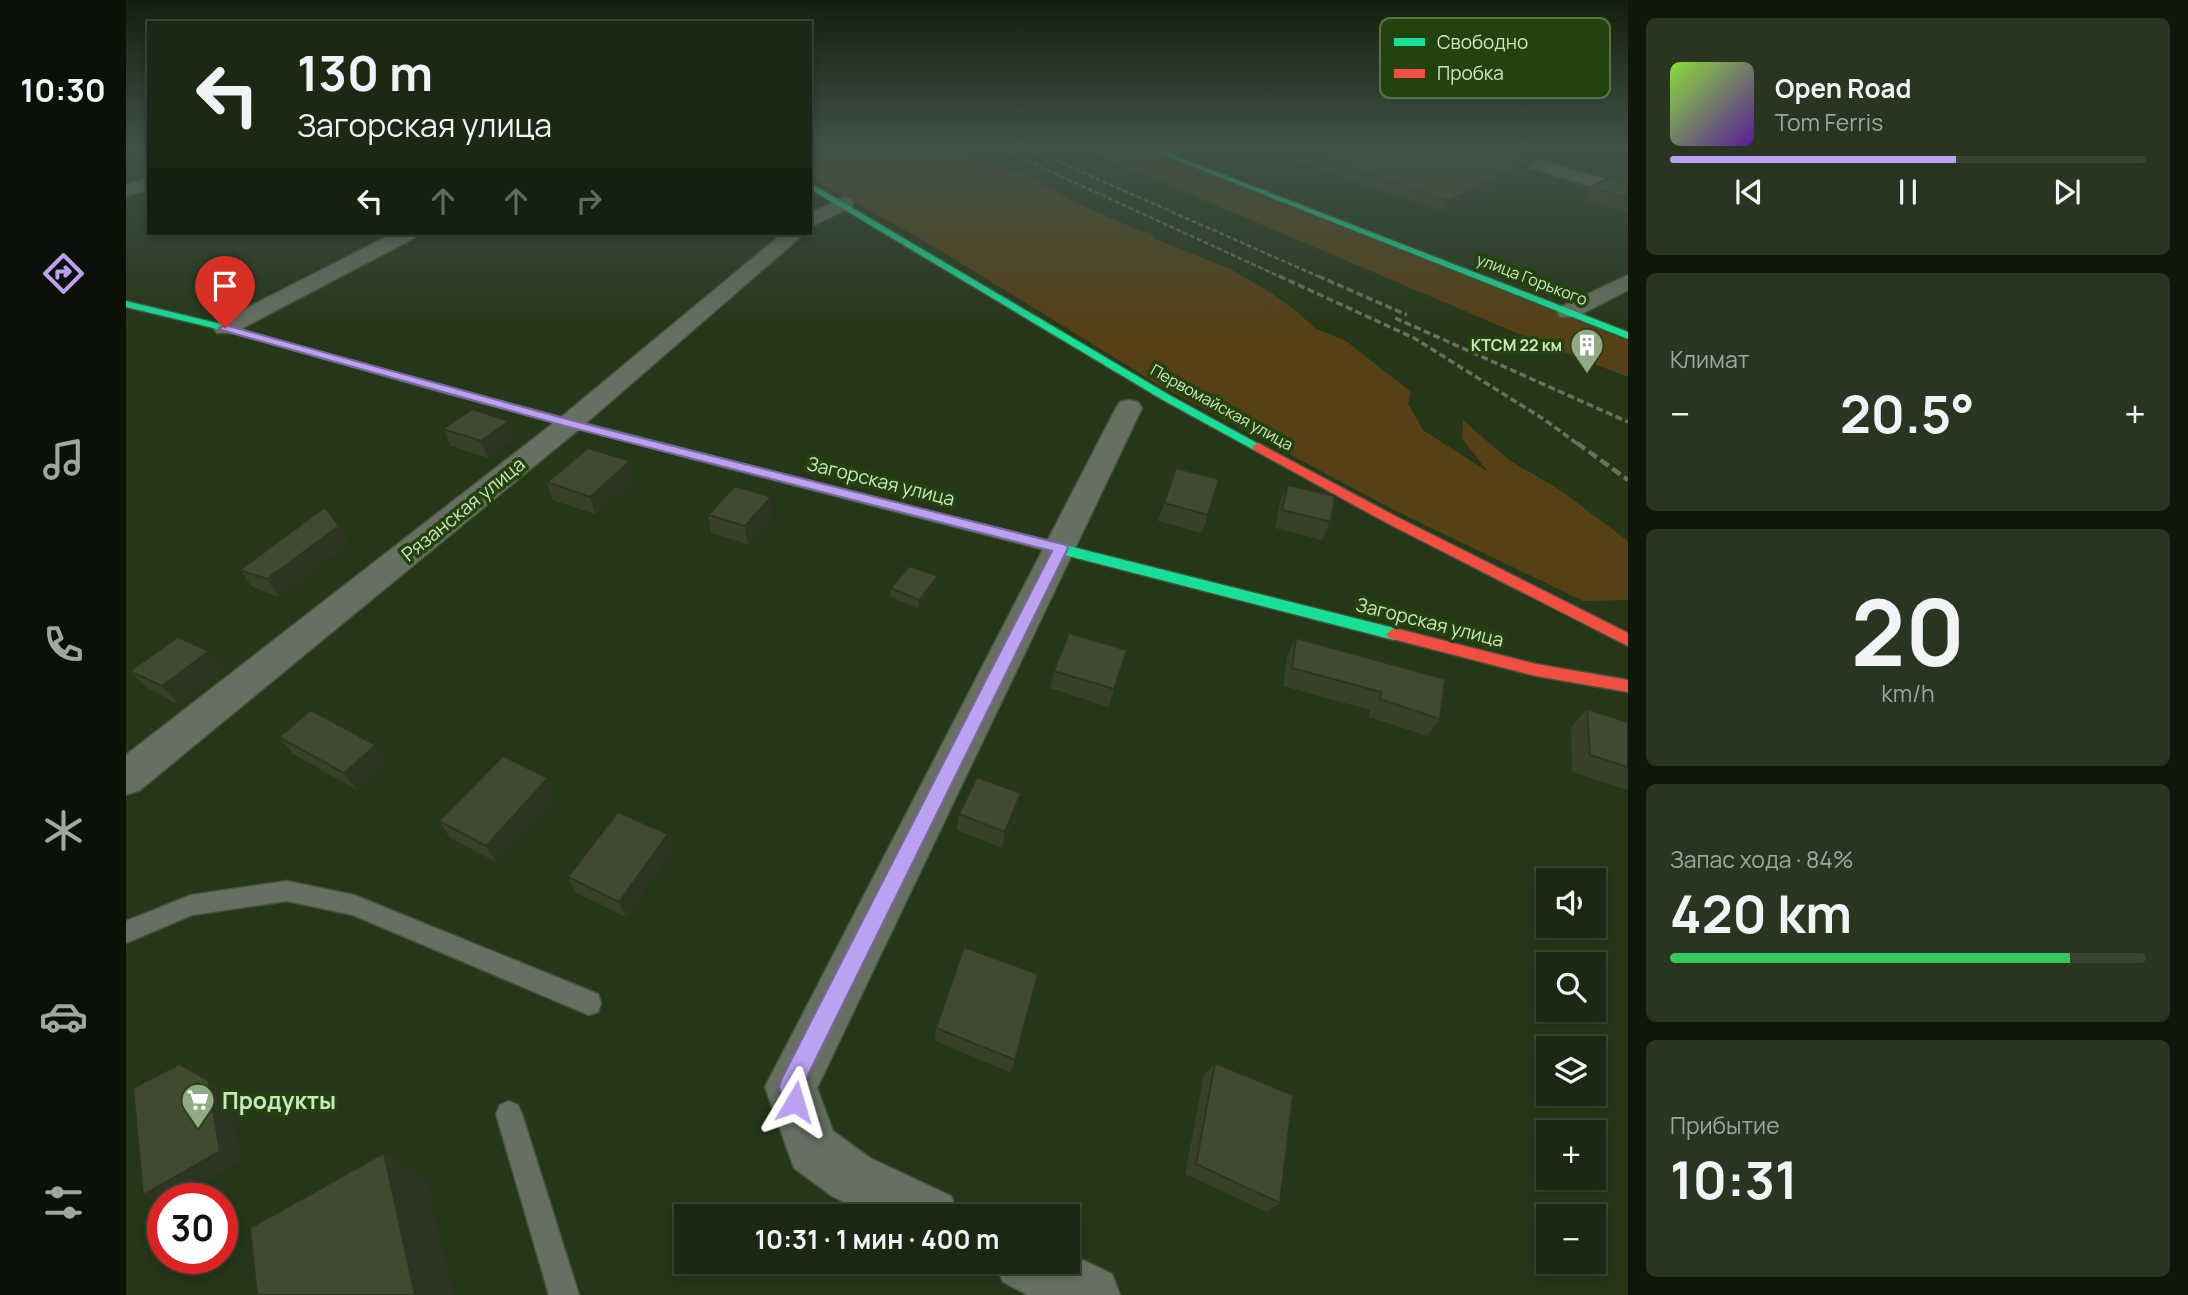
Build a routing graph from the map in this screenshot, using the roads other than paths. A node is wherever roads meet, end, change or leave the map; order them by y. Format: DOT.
graph roads {
  1 [pos="834,208"];
  2 [pos="853,208"];
  3 [pos="1303,208"];
  4 [pos="812,220"];
  5 [pos="405,235"];
  6 [pos="793,235"];
  7 [pos="1628,281"];
  8 [pos="126,304"];
  9 [pos="1568,312"];
  10 [pos="225,328"];
  11 [pos="1628,335"];
  12 [pos="1129,408"];
  13 [pos="569,424"];
  14 [pos="1061,548"];
  15 [pos="1628,640"];
  16 [pos="1628,686"];
  17 [pos="126,778"];
  18 [pos="126,932"];
  19 [pos="589,1003"];
  20 [pos="509,1114"];
  21 [pos="906,1204"];
  22 [pos="1048,1274"];
  23 [pos="564,1295"];
  24 [pos="1091,1295"];
  1 -- 4 [label="street"];
  2 -- 15 [label="street, Первомайская улица"];
  3 -- 9 [label="street, улица Горького"];
  5 -- 10 [label="street"];
  6 -- 13 [label="street, Рязанская улица"];
  7 -- 9 [label="street"];
  8 -- 10 [label="street, Загорская улица"];
  9 -- 11 [label="street, улица Горького"];
  10 -- 13 [label="street, Загорская улица"];
  12 -- 14 [label="street"];
  13 -- 14 [label="street, Загорская улица"];
  13 -- 17 [label="street, Рязанская улица"];
  14 -- 16 [label="street, Загорская улица"];
  14 -- 21 [label="street"];
  18 -- 19 [label="lane"];
  20 -- 23 [label="lane"];
  22 -- 24 [label="street"];
}
